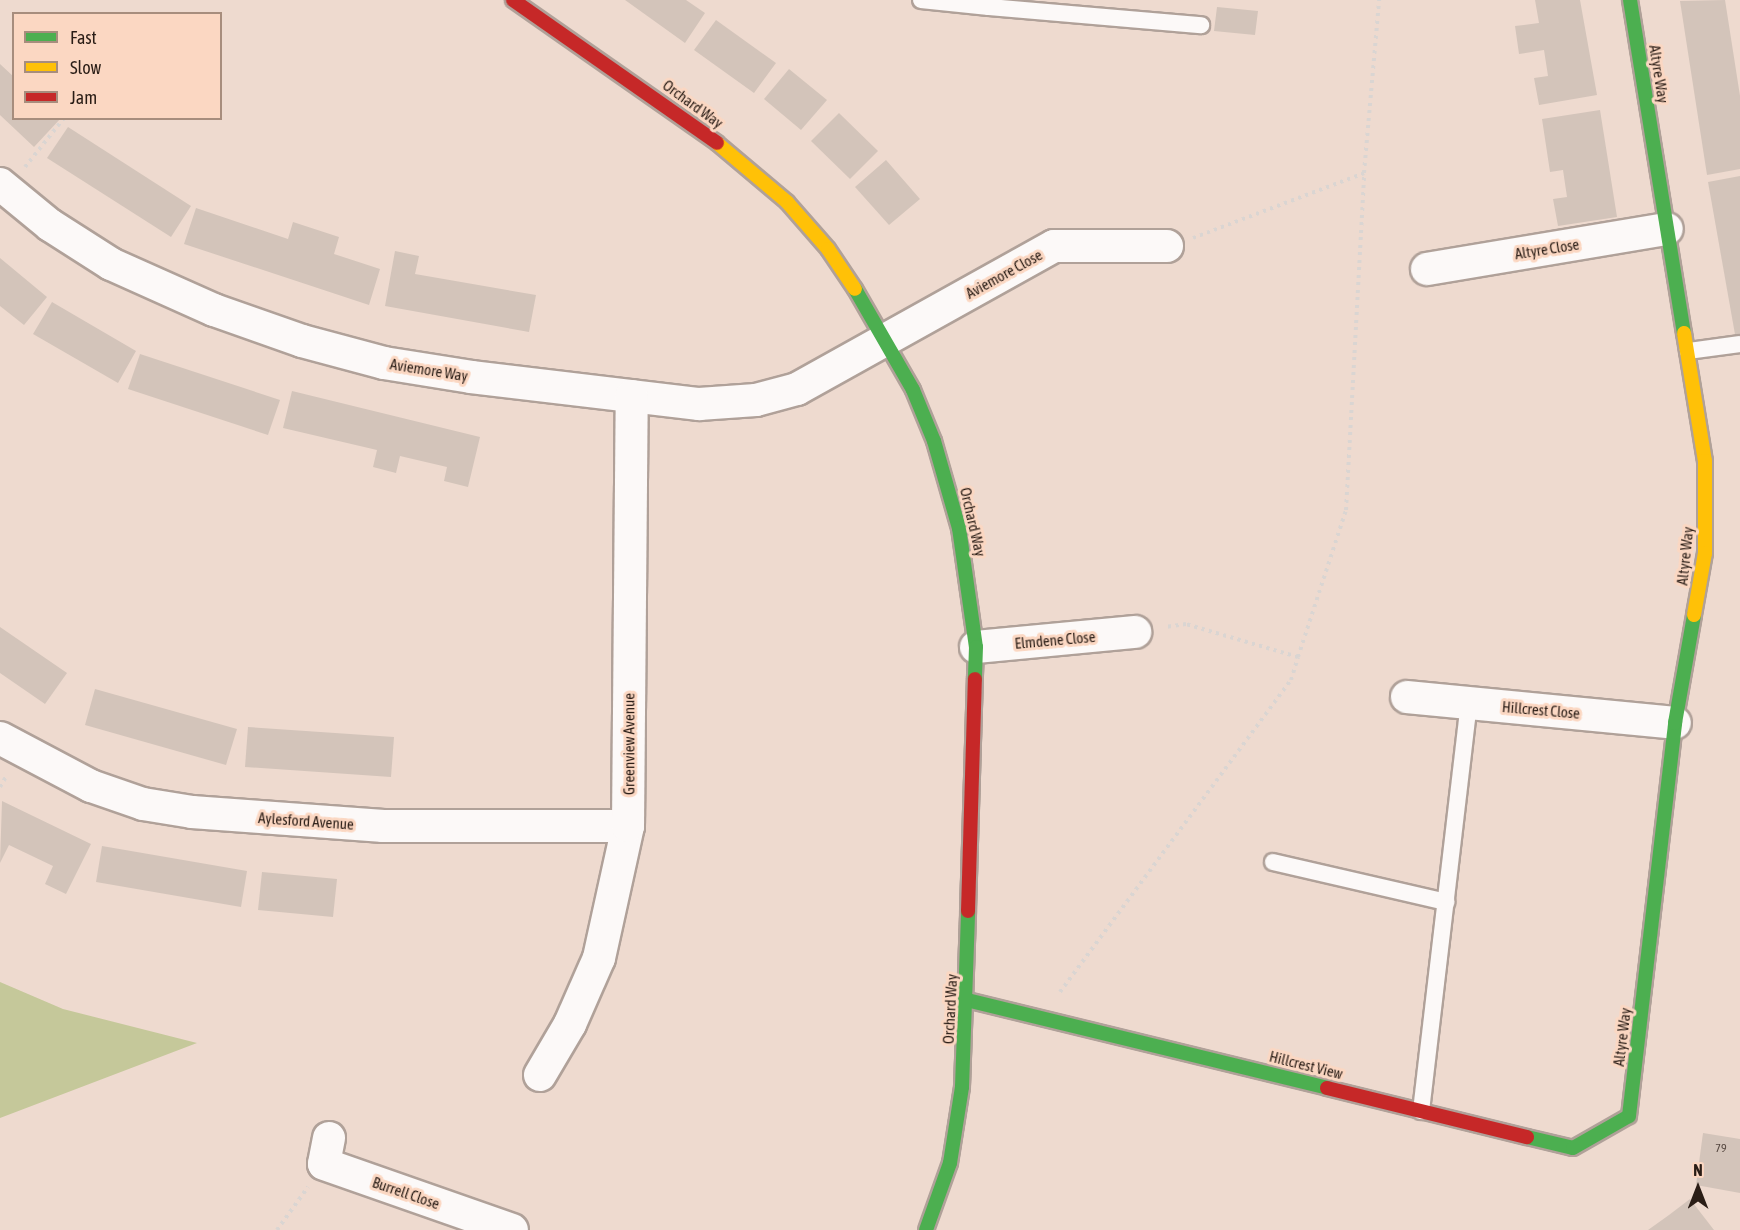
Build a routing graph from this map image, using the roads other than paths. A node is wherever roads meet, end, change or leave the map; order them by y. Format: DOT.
graph roads {
  1 [pos="513,0"];
  2 [pos="921,0"];
  3 [pos="1630,0"];
  4 [pos="991,4"];
  5 [pos="1201,25"];
  6 [pos="3,187"];
  7 [pos="1667,229"];
  8 [pos="1167,246"];
  9 [pos="1427,269"];
  10 [pos="886,339"];
  11 [pos="1740,344"];
  12 [pos="1688,351"];
  13 [pos="632,396"];
  14 [pos="1135,632"];
  15 [pos="976,647"];
  16 [pos="1407,697"];
  17 [pos="1468,703"];
  18 [pos="1675,723"];
  19 [pos="0,738"];
  20 [pos="628,826"];
  21 [pos="1273,862"];
  22 [pos="1446,902"];
  23 [pos="967,1000"];
  24 [pos="540,1075"];
  25 [pos="1421,1111"];
  26 [pos="1629,1116"];
  27 [pos="327,1151"];
  28 [pos="512,1230"];
  29 [pos="926,1230"];
  1 -- 10 [label="street, Orchard Way"];
  2 -- 4 [label="lane"];
  3 -- 7 [label="street, Altyre Way"];
  4 -- 5 [label="lane"];
  6 -- 13 [label="street, Aviemore Way"];
  7 -- 9 [label="street, Altyre Close"];
  7 -- 12 [label="street, Altyre Way"];
  8 -- 10 [label="street, Aviemore Close"];
  10 -- 13 [label="street, Aviemore Way"];
  10 -- 15 [label="street, Orchard Way"];
  11 -- 12 [label="lane"];
  12 -- 18 [label="street, Altyre Way"];
  13 -- 20 [label="street, Greenview Avenue"];
  14 -- 15 [label="street, Elmdene Close"];
  15 -- 23 [label="street, Orchard Way"];
  16 -- 17 [label="street, Hillcrest Close"];
  17 -- 18 [label="street, Hillcrest Close"];
  17 -- 22 [label="lane"];
  18 -- 26 [label="street, Altyre Way"];
  19 -- 20 [label="street, Aylesford Avenue"];
  20 -- 24 [label="street, Greenview Avenue"];
  21 -- 22 [label="lane"];
  22 -- 25 [label="lane"];
  23 -- 25 [label="street, Hillcrest View"];
  23 -- 29 [label="street, Orchard Way"];
  25 -- 26 [label="street, Hillcrest View"];
  27 -- 28 [label="street, Burrell Close"];
}
